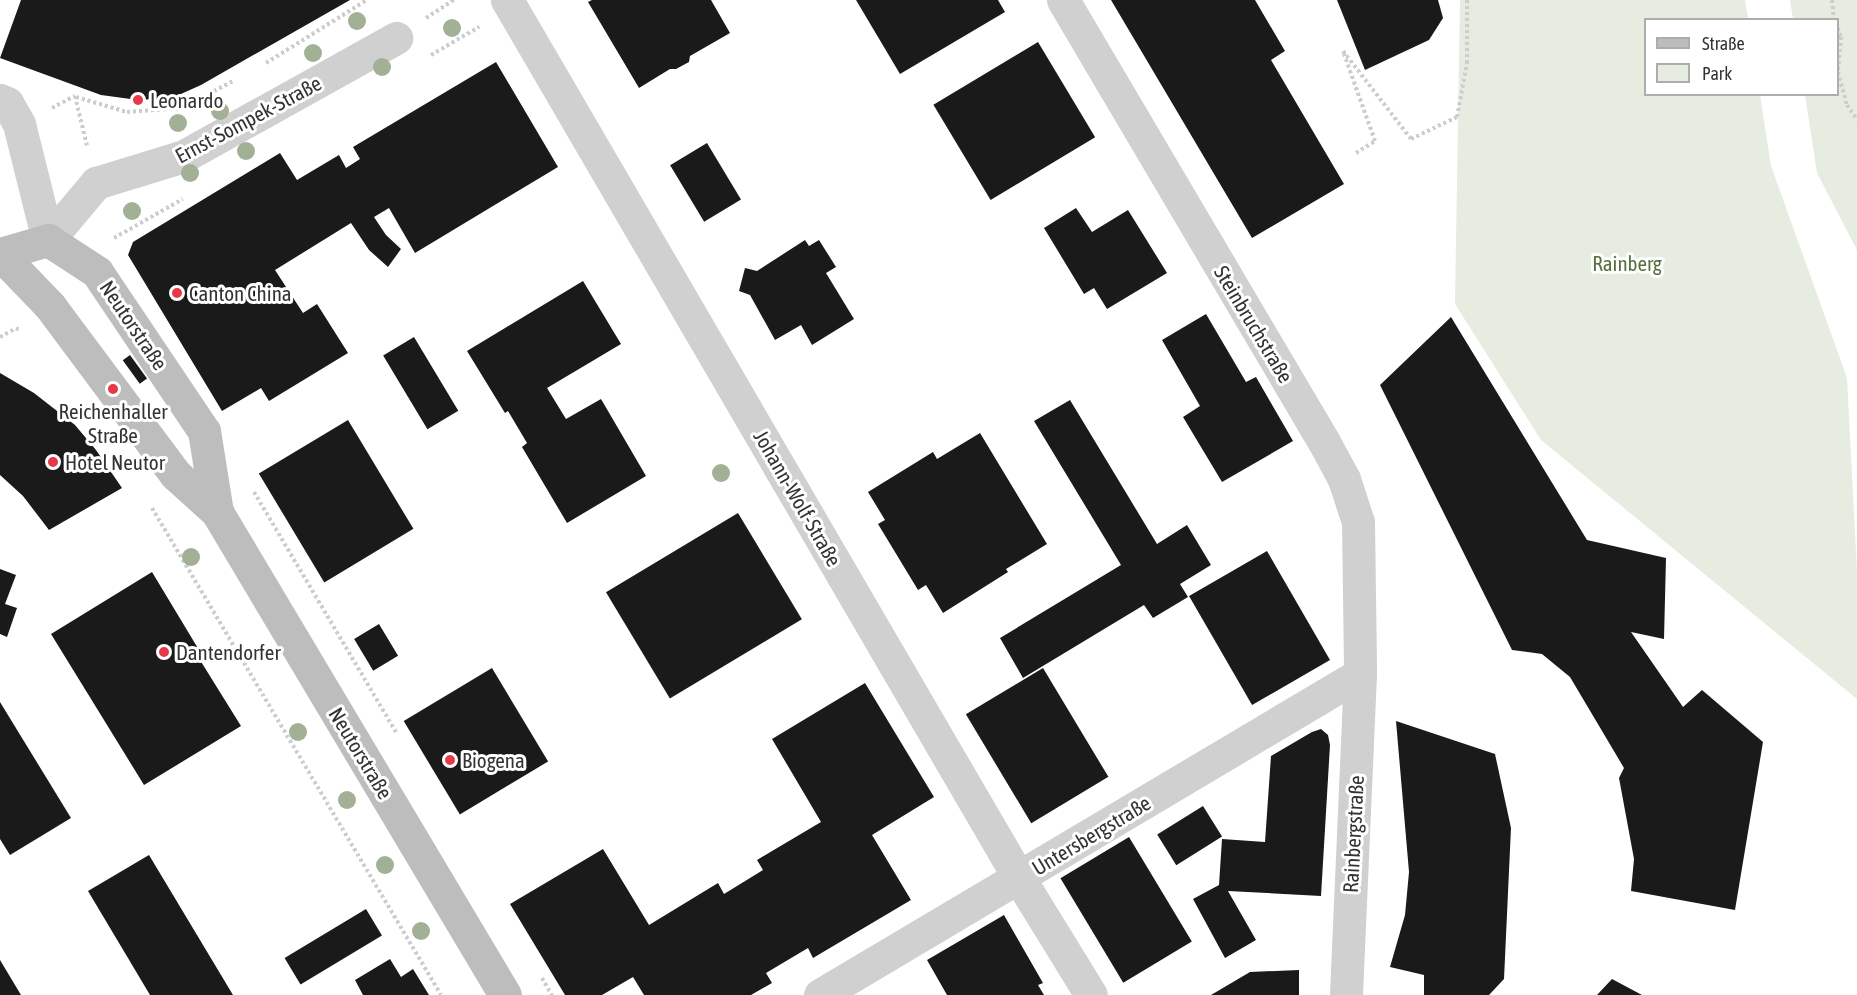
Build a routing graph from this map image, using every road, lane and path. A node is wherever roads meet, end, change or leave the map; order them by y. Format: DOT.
graph roads {
  1 [pos="367,0"];
  2 [pos="507,0"];
  3 [pos="1063,0"];
  4 [pos="1467,0"];
  5 [pos="1832,0"];
  6 [pos="1834,18"];
  7 [pos="1839,31"];
  8 [pos="396,38"];
  9 [pos="1839,60"];
  10 [pos="257,69"];
  11 [pos="1839,75"];
  12 [pos="238,79"];
  13 [pos="75,96"];
  14 [pos="0,100"];
  15 [pos="1857,120"];
  16 [pos="1356,153"];
  17 [pos="48,240"];
  18 [pos="0,254"];
  19 [pos="16,328"];
  20 [pos="0,337"];
  21 [pos="248,482"];
  22 [pos="150,504"];
  23 [pos="217,512"];
  24 [pos="1360,674"];
  25 [pos="400,737"];
  26 [pos="1019,878"];
  27 [pos="541,976"];
  28 [pos="441,995"];
  29 [pos="505,995"];
  30 [pos="552,995"];
  31 [pos="820,995"];
  32 [pos="1091,995"];
  33 [pos="1346,995"];
  1 -- 10 [label="path"];
  2 -- 26 [label="street, Johann-Wolf-Straße"];
  3 -- 24 [label="street, Steinbruchstraße"];
  4 -- 16 [label="path"];
  5 -- 6 [label="path"];
  7 -- 9 [label="path"];
  8 -- 17 [label="street, Ernst-Sompek-Straße"];
  11 -- 15 [label="path"];
  12 -- 13 [label="path"];
  14 -- 17 [label="street"];
  17 -- 18 [label="street, Neutorstraße"];
  17 -- 23 [label="street, Neutorstraße"];
  18 -- 23 [label="street, Neutorstraße"];
  19 -- 20 [label="path"];
  21 -- 25 [label="path"];
  22 -- 28 [label="path"];
  23 -- 29 [label="street, Neutorstraße"];
  24 -- 26 [label="street, Untersbergstraße"];
  24 -- 33 [label="street, Rainbergstraße"];
  26 -- 31 [label="street, Untersbergstraße"];
  26 -- 32 [label="street, Johann-Wolf-Straße"];
  27 -- 30 [label="path"];
}
